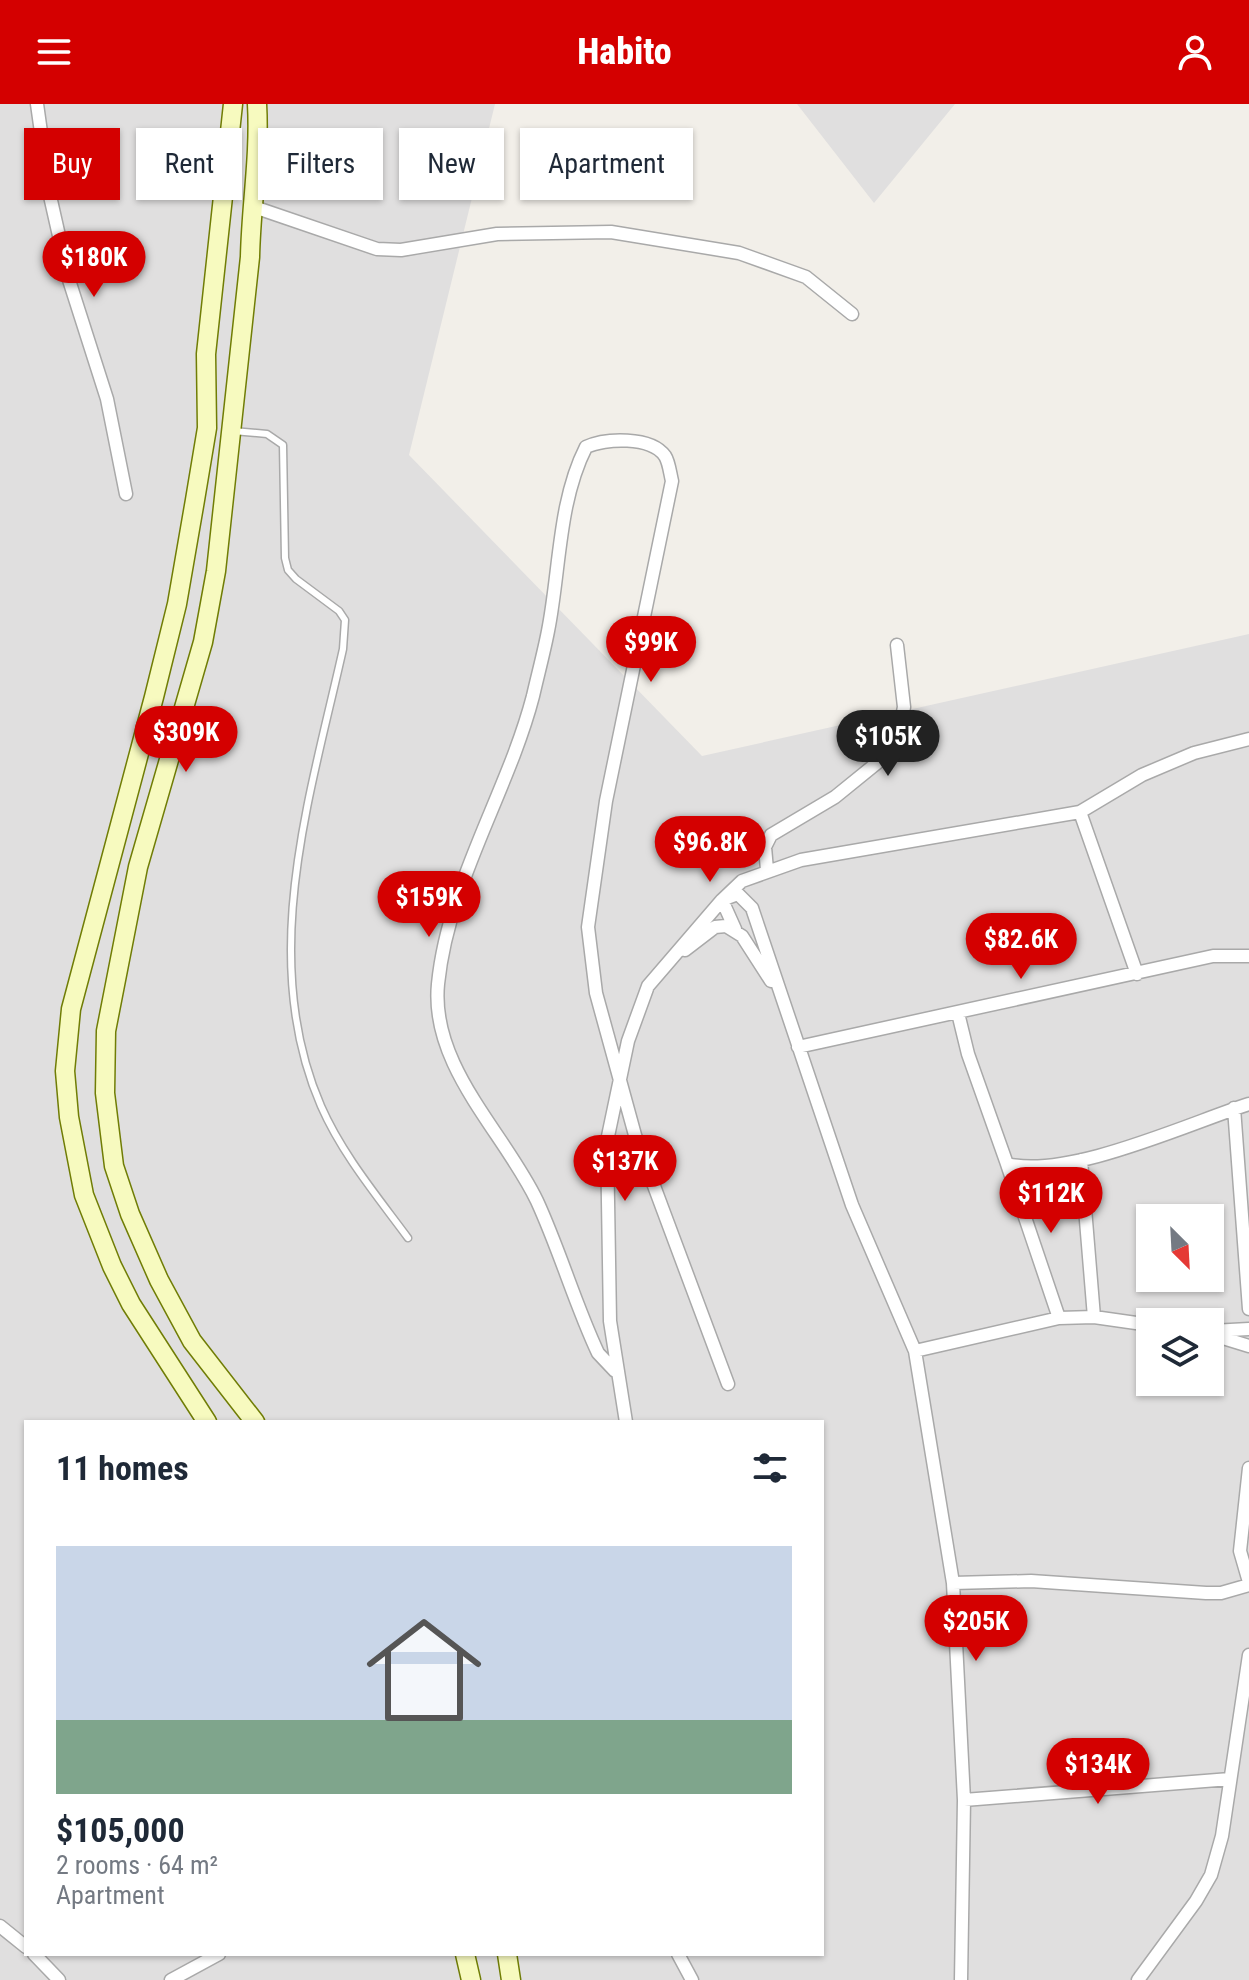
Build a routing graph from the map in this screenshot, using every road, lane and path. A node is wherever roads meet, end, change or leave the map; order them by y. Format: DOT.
graph roads {
  1 [pos="37,104"];
  2 [pos="233,104"];
  3 [pos="257,104"];
  4 [pos="251,206"];
  5 [pos="212,304"];
  6 [pos="245,306"];
  7 [pos="852,314"];
  8 [pos="233,431"];
  9 [pos="126,494"];
  10 [pos="897,645"];
  11 [pos="1249,739"];
  12 [pos="1080,812"];
  13 [pos="767,870"];
  14 [pos="722,900"];
  15 [pos="750,904"];
  16 [pos="735,929"];
  17 [pos="1249,956"];
  18 [pos="1137,974"];
  19 [pos="648,986"];
  20 [pos="778,993"];
  21 [pos="958,1013"];
  22 [pos="798,1047"];
  23 [pos="619,1079"];
  24 [pos="1249,1104"];
  25 [pos="1234,1108"];
  26 [pos="1081,1160"];
  27 [pos="1007,1164"];
  28 [pos="408,1238"];
  29 [pos="1249,1309"];
  30 [pos="1094,1317"];
  31 [pos="1059,1318"];
  32 [pos="1136,1323"];
  33 [pos="1249,1329"];
  34 [pos="1224,1332"];
  35 [pos="1224,1338"];
  36 [pos="1249,1346"];
  37 [pos="915,1351"];
  38 [pos="615,1371"];
  39 [pos="728,1384"];
  40 [pos="206,1420"];
  41 [pos="253,1420"];
  42 [pos="626,1420"];
  43 [pos="1249,1468"];
  44 [pos="953,1583"];
  45 [pos="1249,1584"];
  46 [pos="1249,1655"];
  47 [pos="1230,1779"];
  48 [pos="964,1800"];
  49 [pos="0,1926"];
  50 [pos="24,1945"];
  51 [pos="36,1956"];
  52 [pos="215,1956"];
  53 [pos="465,1956"];
  54 [pos="507,1956"];
  55 [pos="679,1956"];
  56 [pos="59,1980"];
  57 [pos="171,1980"];
  58 [pos="471,1980"];
  59 [pos="511,1980"];
  60 [pos="692,1980"];
  61 [pos="961,1980"];
  62 [pos="1138,1980"];
  1 -- 9 [label="street"];
  2 -- 5 [label="main road"];
  3 -- 4 [label="main road"];
  4 -- 6 [label="main road"];
  4 -- 7 [label="street"];
  5 -- 6 [label="main road"];
  5 -- 40 [label="main road"];
  6 -- 8 [label="main road"];
  8 -- 28 [label="lane"];
  8 -- 41 [label="main road"];
  10 -- 13 [label="street"];
  11 -- 12 [label="street"];
  12 -- 13 [label="street"];
  12 -- 18 [label="street"];
  13 -- 14 [label="street"];
  13 -- 15 [label="street"];
  14 -- 15 [label="street"];
  14 -- 16 [label="street"];
  14 -- 19 [label="street"];
  15 -- 20 [label="street"];
  16 -- 19 [label="street"];
  16 -- 20 [label="street"];
  17 -- 18 [label="street"];
  18 -- 21 [label="street"];
  19 -- 23 [label="street"];
  20 -- 22 [label="street"];
  21 -- 22 [label="street"];
  21 -- 27 [label="street"];
  22 -- 37 [label="street"];
  23 -- 38 [label="street"];
  23 -- 38 [label="street"];
  23 -- 39 [label="street"];
  24 -- 25 [label="street"];
  25 -- 26 [label="street"];
  25 -- 29 [label="street"];
  26 -- 27 [label="street"];
  26 -- 30 [label="street"];
  27 -- 31 [label="street"];
  30 -- 31 [label="street"];
  30 -- 32 [label="street"];
  31 -- 37 [label="street"];
  33 -- 34 [label="street"];
  35 -- 36 [label="street"];
  37 -- 44 [label="street"];
  38 -- 42 [label="street"];
  43 -- 45 [label="street"];
  44 -- 45 [label="street"];
  44 -- 48 [label="street"];
  46 -- 47 [label="street"];
  47 -- 48 [label="street"];
  47 -- 62 [label="street"];
  48 -- 61 [label="street"];
  49 -- 50 [label="street"];
  51 -- 56 [label="street"];
  52 -- 57 [label="street"];
  53 -- 58 [label="main road"];
  54 -- 59 [label="main road"];
  55 -- 60 [label="street"];
}
